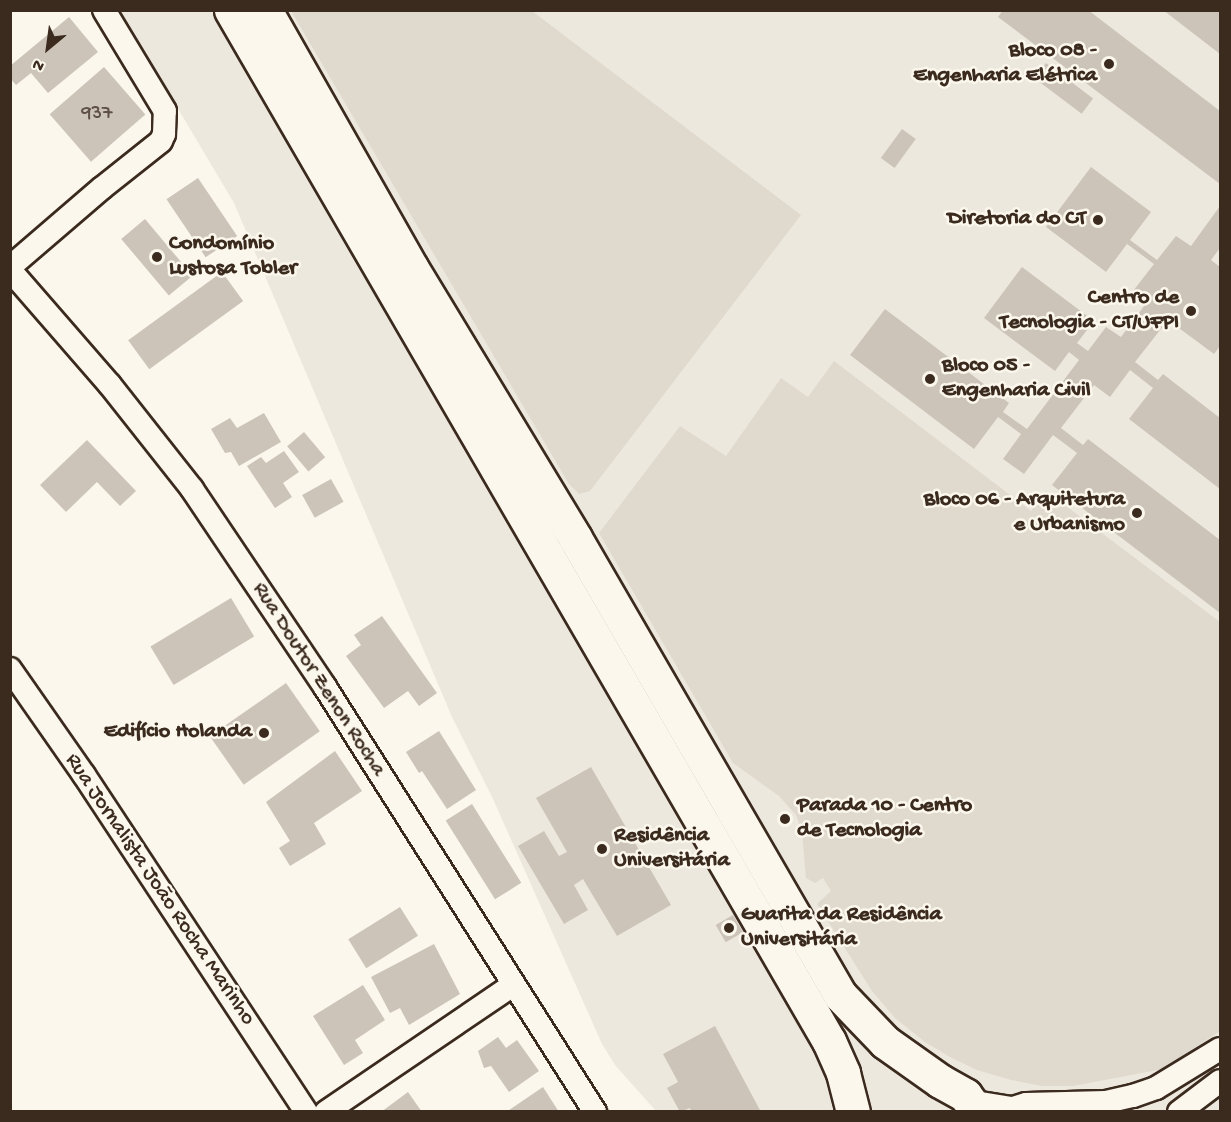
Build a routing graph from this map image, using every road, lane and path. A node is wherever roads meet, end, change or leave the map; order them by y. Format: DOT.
graph roads {
  1 [pos="104,10"];
  2 [pos="231,10"];
  3 [pos="265,10"];
  4 [pos="10,269"];
  5 [pos="10,669"];
  6 [pos="514,984"];
  7 [pos="1221,1049"];
  8 [pos="1221,1081"];
  9 [pos="971,1103"];
  10 [pos="1026,1104"];
  11 [pos="306,1112"];
  12 [pos="326,1112"];
  13 [pos="595,1112"];
  14 [pos="853,1112"];
  15 [pos="1000,1112"];
  16 [pos="1179,1112"];
  1 -- 4 [label="street"];
  2 -- 14 [label="main road"];
  3 -- 9 [label="main road"];
  4 -- 6 [label="street, Rua Doutor Zenon Rocha"];
  5 -- 11 [label="street, Rua Jornalista João Rocha Marinho"];
  6 -- 12 [label="street"];
  6 -- 13 [label="street, Rua Doutor Zenon Rocha"];
  7 -- 10 [label="street"];
  8 -- 16 [label="street"];
  9 -- 10 [label="lane"];
  10 -- 15 [label="street"];
}
